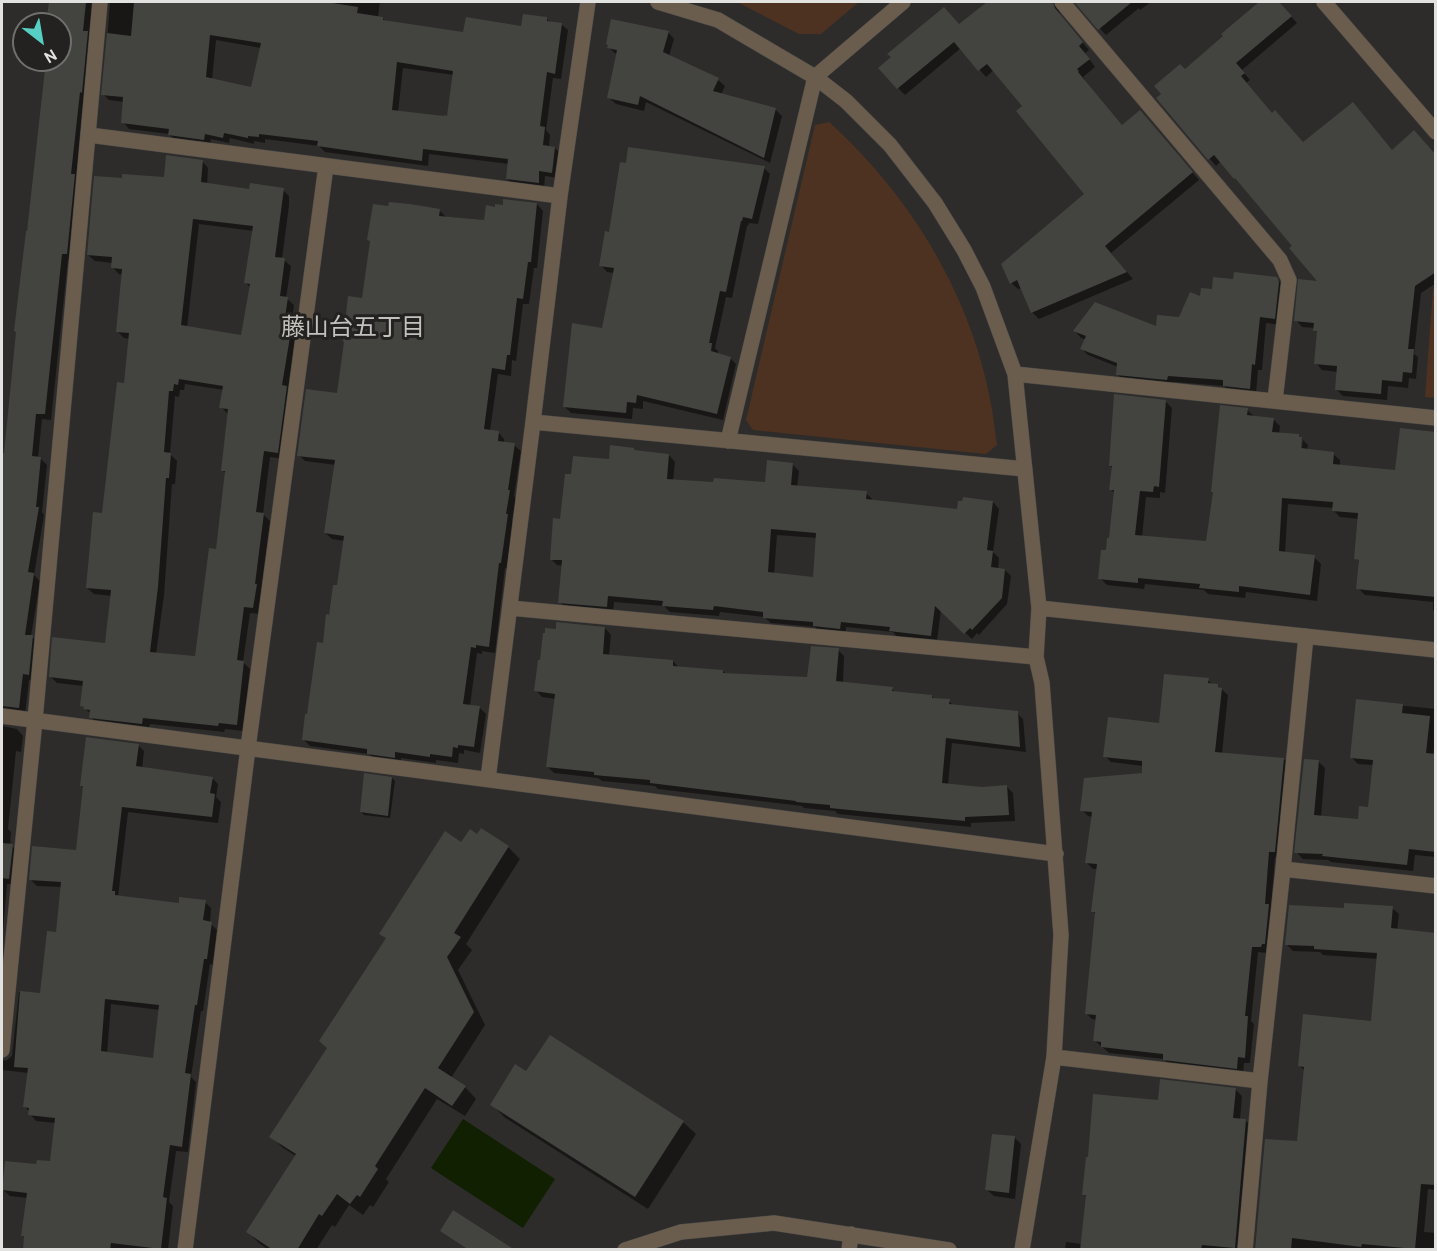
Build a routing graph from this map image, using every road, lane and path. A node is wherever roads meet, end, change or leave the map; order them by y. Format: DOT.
graph roads {
  1 [pos="100,2"];
  2 [pos="588,2"];
  3 [pos="658,2"];
  4 [pos="903,2"];
  5 [pos="1062,2"];
  6 [pos="1324,2"];
  7 [pos="814,77"];
  8 [pos="1436,132"];
  9 [pos="89,135"];
  10 [pos="326,166"];
  11 [pos="560,196"];
  12 [pos="1015,374"];
  13 [pos="1275,400"];
  14 [pos="1436,417"];
  15 [pos="533,422"];
  16 [pos="728,441"];
  17 [pos="1025,469"];
  18 [pos="510,608"];
  19 [pos="1039,608"];
  20 [pos="1306,636"];
  21 [pos="1436,650"];
  22 [pos="1036,657"];
  23 [pos="2,716"];
  24 [pos="34,720"];
  25 [pos="248,748"];
  26 [pos="488,779"];
  27 [pos="1056,854"];
  28 [pos="1283,869"];
  29 [pos="1436,886"];
  30 [pos="2,1050"];
  31 [pos="1054,1057"];
  32 [pos="1260,1081"];
  33 [pos="850,1242"];
  34 [pos="185,1250"];
  35 [pos="625,1250"];
  36 [pos="949,1250"];
  37 [pos="1022,1250"];
  38 [pos="1245,1250"];
  1 -- 9 [label="street"];
  2 -- 11 [label="street"];
  3 -- 7 [label="street"];
  4 -- 7 [label="street"];
  5 -- 13 [label="street"];
  6 -- 8 [label="street"];
  7 -- 12 [label="street"];
  7 -- 16 [label="street"];
  9 -- 10 [label="street"];
  9 -- 24 [label="street"];
  10 -- 11 [label="street"];
  10 -- 25 [label="street"];
  11 -- 15 [label="street"];
  12 -- 13 [label="street"];
  12 -- 17 [label="street"];
  13 -- 14 [label="street"];
  15 -- 16 [label="street"];
  15 -- 18 [label="street"];
  16 -- 17 [label="street"];
  17 -- 19 [label="street"];
  18 -- 22 [label="street"];
  18 -- 26 [label="street"];
  19 -- 20 [label="street"];
  19 -- 22 [label="street"];
  20 -- 21 [label="street"];
  20 -- 28 [label="street"];
  22 -- 27 [label="street"];
  23 -- 24 [label="street"];
  24 -- 25 [label="street"];
  24 -- 30 [label="street"];
  25 -- 26 [label="street"];
  25 -- 34 [label="street"];
  26 -- 27 [label="street"];
  27 -- 31 [label="street"];
  28 -- 29 [label="street"];
  28 -- 32 [label="street"];
  31 -- 32 [label="street"];
  31 -- 37 [label="street"];
  32 -- 38 [label="street"];
  33 -- 35 [label="street"];
  33 -- 36 [label="street"];
}
